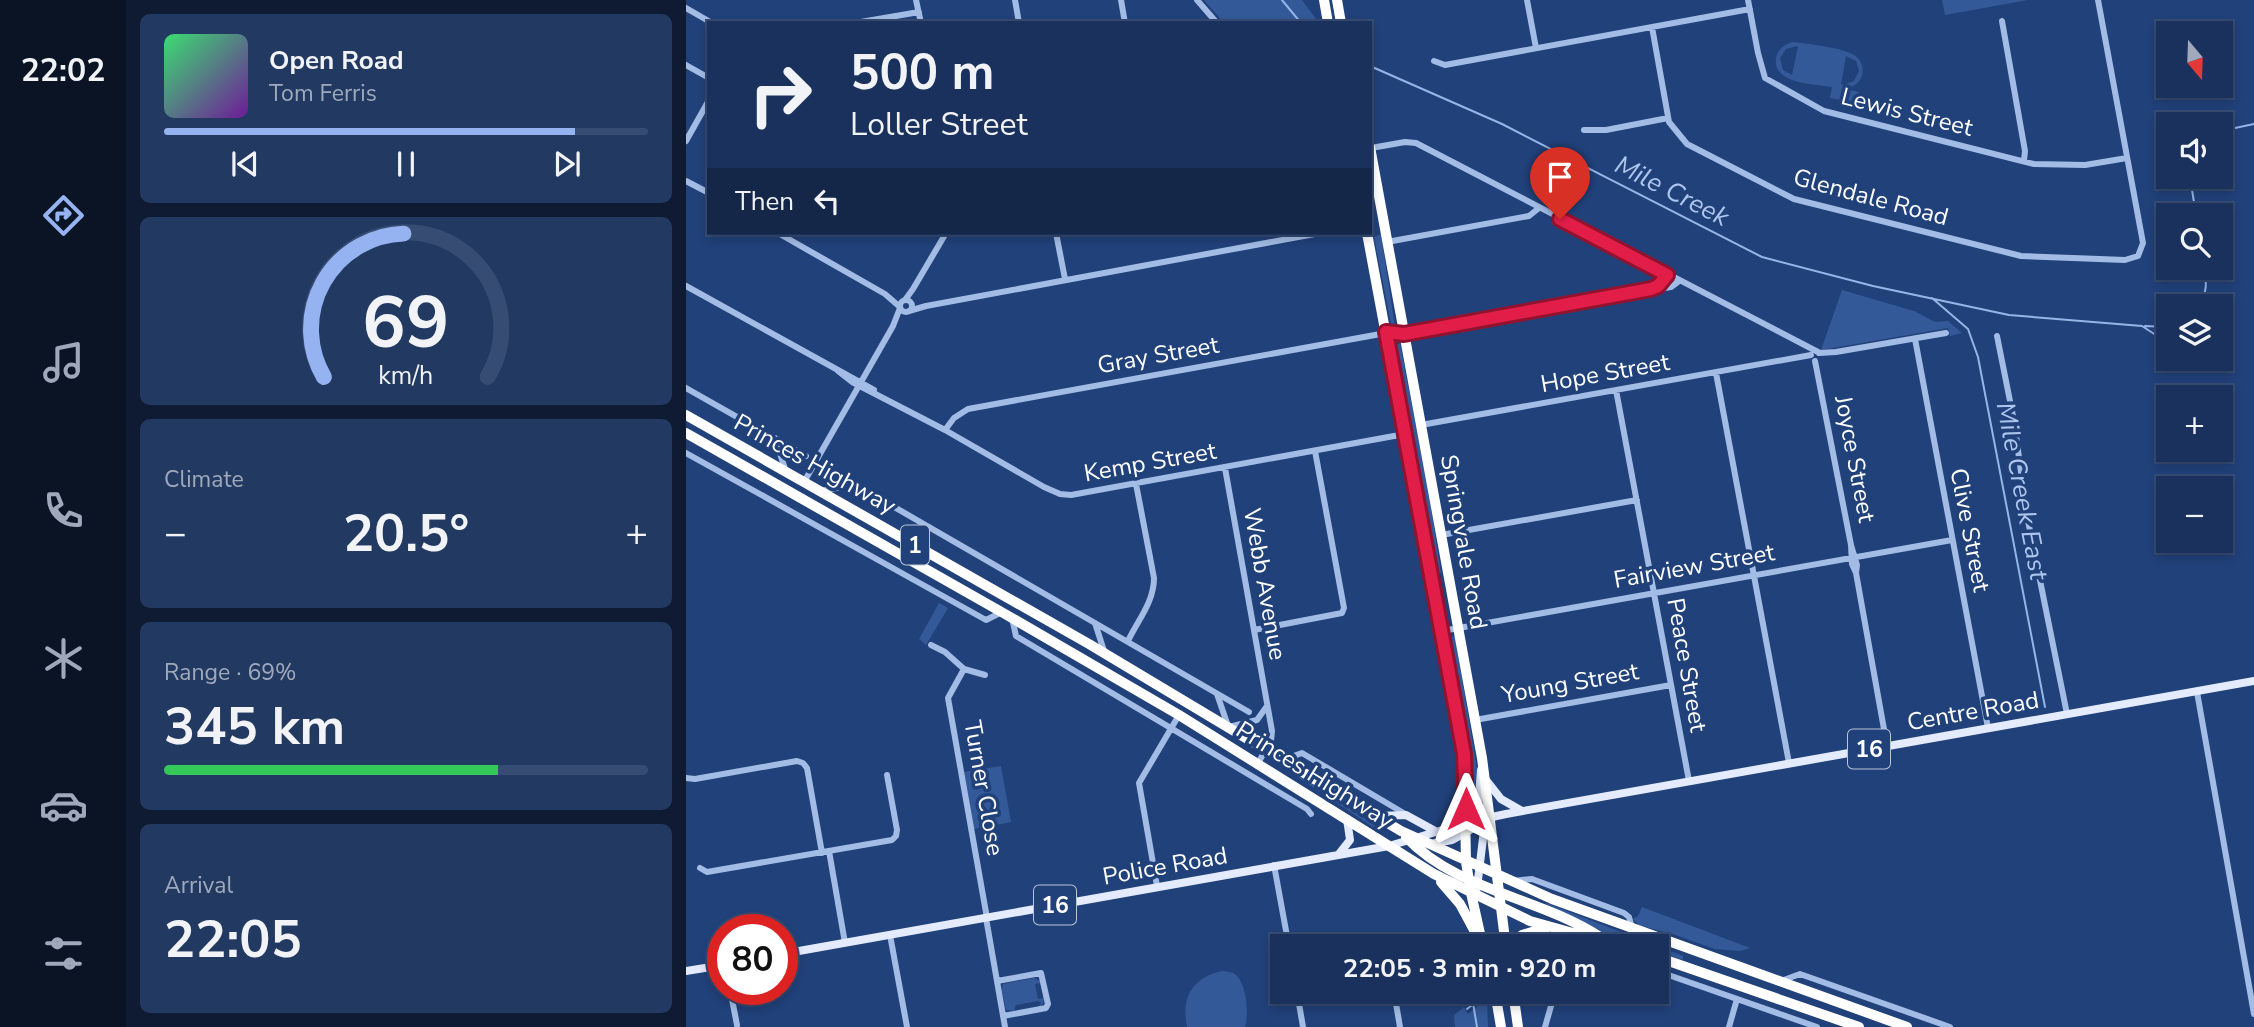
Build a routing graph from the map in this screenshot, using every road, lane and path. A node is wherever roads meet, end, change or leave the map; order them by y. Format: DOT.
graph roads {
  1 [pos="916,0"];
  2 [pos="1015,0"];
  3 [pos="1121,0"];
  4 [pos="1197,0"];
  5 [pos="1324,0"];
  6 [pos="1338,0"];
  7 [pos="1527,0"];
  8 [pos="1748,0"];
  9 [pos="2098,0"];
  10 [pos="686,8"];
  11 [pos="1750,9"];
  12 [pos="919,12"];
  13 [pos="709,21"];
  14 [pos="867,21"];
  15 [pos="920,21"];
  16 [pos="1019,21"];
  17 [pos="1125,21"];
  18 [pos="1215,21"];
  19 [pos="1328,21"];
  20 [pos="1341,21"];
  21 [pos="2002,21"];
  22 [pos="1652,27"];
  23 [pos="1536,48"];
  24 [pos="1434,61"];
  25 [pos="686,65"];
  26 [pos="707,77"];
  27 [pos="707,104"];
  28 [pos="1668,118"];
  29 [pos="1584,130"];
  30 [pos="686,141"];
  31 [pos="1372,148"];
  32 [pos="2127,158"];
  33 [pos="1372,159"];
  34 [pos="2024,161"];
  35 [pos="686,181"];
  36 [pos="707,192"];
  37 [pos="1539,208"];
  38 [pos="782,235"];
  39 [pos="945,235"];
  40 [pos="1056,235"];
  41 [pos="1309,235"];
  42 [pos="1367,235"];
  43 [pos="1387,242"];
  44 [pos="1667,275"];
  45 [pos="1065,279"];
  46 [pos="1679,281"];
  47 [pos="686,286"];
  48 [pos="1651,289"];
  49 [pos="905,304"];
  50 [pos="926,306"];
  51 [pos="908,312"];
  52 [pos="893,326"];
  53 [pos="1386,332"];
  54 [pos="1946,333"];
  55 [pos="1404,334"];
  56 [pos="1997,336"];
  57 [pos="1915,339"];
  58 [pos="1816,356"];
  59 [pos="1716,373"];
  60 [pos="860,384"];
  61 [pos="686,388"];
  62 [pos="1616,390"];
  63 [pos="686,415"];
  64 [pos="1421,425"];
  65 [pos="944,430"];
  66 [pos="686,433"];
  67 [pos="1405,434"];
  68 [pos="775,438"];
  69 [pos="1315,451"];
  70 [pos="686,453"];
  71 [pos="806,456"];
  72 [pos="825,467"];
  73 [pos="1225,468"];
  74 [pos="786,472"];
  75 [pos="804,482"];
  76 [pos="855,484"];
  77 [pos="1136,484"];
  78 [pos="821,491"];
  79 [pos="796,495"];
  80 [pos="1637,500"];
  81 [pos="789,510"];
  82 [pos="1441,535"];
  83 [pos="1952,540"];
  84 [pos="1854,558"];
  85 [pos="1754,575"];
  86 [pos="934,576"];
  87 [pos="927,586"];
  88 [pos="1654,593"];
  89 [pos="1002,612"];
  90 [pos="1012,618"];
  91 [pos="1095,623"];
  92 [pos="1459,628"];
  93 [pos="1254,630"];
  94 [pos="1442,631"];
  95 [pos="1128,641"];
  96 [pos="931,645"];
  97 [pos="1105,654"];
  98 [pos="964,669"];
  99 [pos="985,675"];
  100 [pos="2254,681"];
  101 [pos="1671,685"];
  102 [pos="2197,692"];
  103 [pos="1216,693"];
  104 [pos="1267,706"];
  105 [pos="1249,712"];
  106 [pos="2067,714"];
  107 [pos="1178,715"];
  108 [pos="1475,719"];
  109 [pos="1229,726"];
  110 [pos="1988,728"];
  111 [pos="1170,729"];
  112 [pos="1887,746"];
  113 [pos="1267,748"];
  114 [pos="1482,758"];
  115 [pos="1285,759"];
  116 [pos="1258,763"];
  117 [pos="1789,763"];
  118 [pos="887,775"];
  119 [pos="686,778"];
  120 [pos="1486,780"];
  121 [pos="1689,781"];
  122 [pos="1522,811"];
  123 [pos="1311,814"];
  124 [pos="1407,815"];
  125 [pos="1377,816"];
  126 [pos="1492,817"];
  127 [pos="1346,819"];
  128 [pos="1468,826"];
  129 [pos="1437,832"];
  130 [pos="1410,838"];
  131 [pos="1430,844"];
  132 [pos="1389,846"];
  133 [pos="826,852"];
  134 [pos="1339,854"];
  135 [pos="1466,862"];
  136 [pos="1274,865"];
  137 [pos="700,868"];
  138 [pos="1480,868"];
  139 [pos="1434,874"];
  140 [pos="1498,876"];
  141 [pos="1468,879"];
  142 [pos="1157,886"];
  143 [pos="1500,892"];
  144 [pos="1473,898"];
  145 [pos="1502,909"];
  146 [pos="986,918"];
  147 [pos="1549,927"];
  148 [pos="1287,934"];
  149 [pos="1476,934"];
  150 [pos="1480,934"];
  151 [pos="1505,934"];
  152 [pos="1523,934"];
  153 [pos="1573,934"];
  154 [pos="1593,934"];
  155 [pos="890,935"];
  156 [pos="845,943"];
  157 [pos="798,951"];
  158 [pos="1669,961"];
  159 [pos="707,968"];
  160 [pos="686,971"];
  161 [pos="1750,971"];
  162 [pos="1669,975"];
  163 [pos="997,981"];
  164 [pos="1780,982"];
  165 [pos="1744,987"];
  166 [pos="1737,999"];
  167 [pos="1299,1004"];
  168 [pos="1396,1004"];
  169 [pos="1497,1004"];
  170 [pos="1515,1004"];
  171 [pos="1552,1004"];
  172 [pos="733,1005"];
  173 [pos="1897,1008"];
  174 [pos="2254,1014"];
  175 [pos="1003,1016"];
  176 [pos="1892,1021"];
  177 [pos="737,1025"];
  178 [pos="907,1027"];
  179 [pos="1005,1027"];
  180 [pos="1303,1027"];
  181 [pos="1400,1027"];
  182 [pos="1501,1027"];
  183 [pos="1518,1027"];
  184 [pos="1545,1027"];
  185 [pos="1729,1027"];
  186 [pos="1817,1027"];
  187 [pos="1859,1027"];
  188 [pos="1907,1027"];
  189 [pos="1950,1027"];
  1 -- 12 [label="street"];
  2 -- 16 [label="street"];
  3 -- 17 [label="street"];
  4 -- 18 [label="street"];
  5 -- 19 [label="highway"];
  6 -- 20 [label="highway"];
  7 -- 23 [label="street"];
  8 -- 11 [label="street, Lewis Street"];
  9 -- 32 [label="street"];
  10 -- 13 [label="street"];
  11 -- 22 [label="street"];
  11 -- 34 [label="street, Lewis Street"];
  12 -- 14 [label="street"];
  12 -- 15 [label="street"];
  21 -- 34 [label="street"];
  22 -- 23 [label="street"];
  22 -- 28 [label="street, Glendale Road"];
  23 -- 24 [label="street"];
  25 -- 26 [label="street"];
  27 -- 30 [label="street"];
  28 -- 29 [label="street"];
  28 -- 32 [label="street, Glendale Road"];
  31 -- 37 [label="street"];
  32 -- 34 [label="street, Lewis Street"];
  33 -- 43 [label="highway, Springvale Road"];
  35 -- 36 [label="street"];
  37 -- 43 [label="street"];
  37 -- 44 [label="street"];
  38 -- 49 [label="street"];
  39 -- 49 [label="street"];
  40 -- 45 [label="street"];
  41 -- 45 [label="street"];
  42 -- 53 [label="highway, Springvale Road"];
  43 -- 55 [label="highway, Springvale Road"];
  44 -- 46 [label="street"];
  44 -- 48 [label="street"];
  45 -- 50 [label="street"];
  46 -- 48 [label="street"];
  46 -- 58 [label="street"];
  47 -- 60 [label="street, Kemp Street"];
  48 -- 55 [label="street"];
  49 -- 50 [label="street"];
  49 -- 51 [label="street"];
  49 -- 52 [label="street"];
  50 -- 51 [label="street"];
  51 -- 52 [label="street"];
  52 -- 60 [label="street"];
  53 -- 55 [label="highway"];
  53 -- 65 [label="street, Gray Street"];
  53 -- 67 [label="highway, Springvale Road"];
  54 -- 57 [label="street, Hope Street"];
  55 -- 64 [label="highway, Springvale Road"];
  56 -- 106 [label="street"];
  57 -- 58 [label="street, Hope Street"];
  57 -- 83 [label="street, Clive Street"];
  58 -- 59 [label="street, Hope Street"];
  58 -- 84 [label="street, Joyce Street"];
  59 -- 62 [label="street, Hope Street"];
  59 -- 85 [label="street"];
  60 -- 65 [label="street, Kemp Street"];
  60 -- 75 [label="street"];
  61 -- 68 [label="street, Princes Highway"];
  62 -- 64 [label="street, Hope Street"];
  62 -- 80 [label="street, Peace Street"];
  63 -- 74 [label="highway, Princes Highway / 1"];
  64 -- 82 [label="highway, Springvale Road"];
  65 -- 77 [label="street, Kemp Street"];
  66 -- 79 [label="highway, Princes Highway / 1"];
  67 -- 69 [label="street, Kemp Street"];
  67 -- 94 [label="highway, Springvale Road"];
  68 -- 71 [label="street, Princes Highway"];
  68 -- 74 [label="street"];
  69 -- 73 [label="street, Kemp Street"];
  69 -- 93 [label="street"];
  70 -- 81 [label="street, Princes Highway"];
  72 -- 76 [label="street, Princes Highway"];
  73 -- 77 [label="street, Kemp Street"];
  73 -- 93 [label="street, Webb Avenue"];
  74 -- 75 [label="highway, Princes Highway / 1"];
  75 -- 78 [label="highway, Princes Highway / 1"];
  75 -- 79 [label="highway"];
  76 -- 78 [label="street"];
  76 -- 91 [label="street, Princes Highway"];
  77 -- 95 [label="street"];
  78 -- 97 [label="highway, Princes Highway / 1"];
  79 -- 81 [label="street"];
  79 -- 86 [label="highway, Princes Highway / 1"];
  80 -- 82 [label="street"];
  80 -- 88 [label="street, Peace Street"];
  81 -- 87 [label="street, Princes Highway"];
  82 -- 92 [label="highway, Springvale Road"];
  83 -- 84 [label="street, Fairview Street"];
  83 -- 110 [label="street, Clive Street"];
  84 -- 85 [label="street, Fairview Street"];
  84 -- 112 [label="street, Joyce Street"];
  85 -- 88 [label="street, Fairview Street"];
  85 -- 117 [label="street"];
  86 -- 87 [label="street"];
  86 -- 89 [label="highway, Princes Highway / 1"];
  87 -- 89 [label="street, Princes Highway"];
  88 -- 92 [label="street, Fairview Street"];
  88 -- 101 [label="street, Peace Street"];
  89 -- 90 [label="highway, Princes Highway / 1"];
  90 -- 107 [label="highway, Princes Highway / 1"];
  90 -- 111 [label="street, Princes Highway"];
  91 -- 95 [label="street, Princes Highway"];
  91 -- 97 [label="street"];
  92 -- 94 [label="street, Fairview Street"];
  92 -- 108 [label="highway, Springvale Road"];
  93 -- 104 [label="street, Webb Avenue"];
  94 -- 128 [label="highway, Springvale Road"];
  95 -- 103 [label="street, Princes Highway"];
  96 -- 98 [label="street"];
  97 -- 109 [label="highway, Princes Highway / 1"];
  98 -- 99 [label="street"];
  98 -- 146 [label="street, Turner Close"];
  100 -- 102 [label="main road, Centre Road / 16"];
  101 -- 108 [label="street, Young Street"];
  101 -- 121 [label="street, Peace Street"];
  102 -- 106 [label="main road, Centre Road / 16"];
  102 -- 174 [label="street"];
  103 -- 105 [label="street, Princes Highway"];
  103 -- 109 [label="street, Princes Highway"];
  104 -- 109 [label="street"];
  104 -- 113 [label="street, Webb Avenue"];
  106 -- 110 [label="main road, Centre Road / 16"];
  107 -- 111 [label="street"];
  107 -- 116 [label="highway, Princes Highway / 1"];
  108 -- 114 [label="highway, Springvale Road"];
  109 -- 113 [label="highway, Princes Highway / 1"];
  110 -- 112 [label="main road, Centre Road / 16"];
  111 -- 123 [label="street, Princes Highway"];
  111 -- 142 [label="street"];
  112 -- 117 [label="main road, Centre Road / 16"];
  113 -- 115 [label="highway, Princes Highway / 1"];
  113 -- 116 [label="street, Webb Avenue"];
  114 -- 120 [label="highway, Springvale Road"];
  114 -- 128 [label="main road"];
  115 -- 124 [label="street, Princes Highway"];
  115 -- 125 [label="highway, Princes Highway / 1"];
  116 -- 127 [label="highway, Princes Highway / 1"];
  117 -- 121 [label="main road, Centre Road / 16"];
  118 -- 133 [label="street"];
  119 -- 133 [label="street"];
  120 -- 122 [label="main road"];
  120 -- 126 [label="highway, Springvale Road"];
  121 -- 122 [label="main road, Centre Road / 16"];
  122 -- 126 [label="main road, Centre Road / 16"];
  124 -- 125 [label="main road"];
  124 -- 129 [label="main road"];
  125 -- 130 [label="highway, Princes Highway / 1"];
  126 -- 128 [label="main road, Centre Road / 16"];
  126 -- 128 [label="main road, Centre Road / 16"];
  126 -- 138 [label="main road"];
  126 -- 140 [label="highway, Springvale Road"];
  127 -- 132 [label="highway, Princes Highway / 1"];
  127 -- 134 [label="main road"];
  128 -- 129 [label="main road, Centre Road / 16"];
  128 -- 131 [label="main road, Centre Road / 16"];
  128 -- 135 [label="highway, Springvale Road"];
  129 -- 130 [label="main road, Centre Road / 16"];
  130 -- 131 [label="highway, Princes Highway / 1"];
  130 -- 132 [label="main road, Police Road / 16"];
  130 -- 141 [label="highway, Princes Highway"];
  131 -- 135 [label="highway, Princes Highway / 1"];
  132 -- 134 [label="main road, Police Road / 16"];
  132 -- 139 [label="highway, Princes Highway / 1"];
  133 -- 137 [label="street"];
  133 -- 156 [label="street"];
  134 -- 136 [label="main road, Police Road / 16"];
  135 -- 138 [label="highway, Princes Highway / 1"];
  135 -- 141 [label="highway, Springvale Road"];
  136 -- 142 [label="main road, Police Road / 16"];
  136 -- 148 [label="street"];
  138 -- 140 [label="highway, Princes Highway / 1"];
  138 -- 141 [label="main road"];
  139 -- 144 [label="highway, Princes Highway / 1"];
  139 -- 149 [label="highway"];
  140 -- 143 [label="highway, Springvale Road"];
  140 -- 161 [label="highway, Princes Highway / 1"];
  141 -- 143 [label="highway, Princes Highway"];
  141 -- 144 [label="highway, Springvale Road"];
  142 -- 146 [label="main road, Police Road / 16"];
  143 -- 145 [label="highway, Springvale Road"];
  143 -- 154 [label="highway, Princes Highway"];
  144 -- 145 [label="highway, Princes Highway / 1"];
  144 -- 150 [label="highway, Springvale Road"];
  145 -- 147 [label="highway, Princes Highway / 1"];
  145 -- 151 [label="highway, Springvale Road"];
  146 -- 155 [label="main road, Police Road / 16"];
  146 -- 163 [label="street, Turner Close"];
  147 -- 152 [label="highway"];
  147 -- 153 [label="highway, Princes Highway / 1"];
  155 -- 156 [label="main road, Police Road / 16"];
  155 -- 178 [label="street"];
  156 -- 157 [label="main road, Police Road / 16"];
  158 -- 165 [label="highway"];
  159 -- 160 [label="main road"];
  161 -- 164 [label="highway, Princes Highway / 1"];
  161 -- 165 [label="highway"];
  162 -- 166 [label="street"];
  163 -- 175 [label="street, Turner Close"];
  163 -- 175 [label="street"];
  164 -- 173 [label="street, Princes Highway"];
  164 -- 176 [label="highway, Princes Highway / 1"];
  165 -- 187 [label="highway"];
  166 -- 185 [label="street"];
  166 -- 186 [label="street"];
  167 -- 180 [label="street"];
  168 -- 181 [label="street"];
  169 -- 182 [label="highway"];
  170 -- 183 [label="highway"];
  171 -- 184 [label="street"];
  172 -- 177 [label="street"];
  173 -- 176 [label="street"];
  173 -- 189 [label="street, Princes Highway"];
  175 -- 179 [label="street, Turner Close"];
  176 -- 188 [label="highway, Princes Highway / 1"];
}
